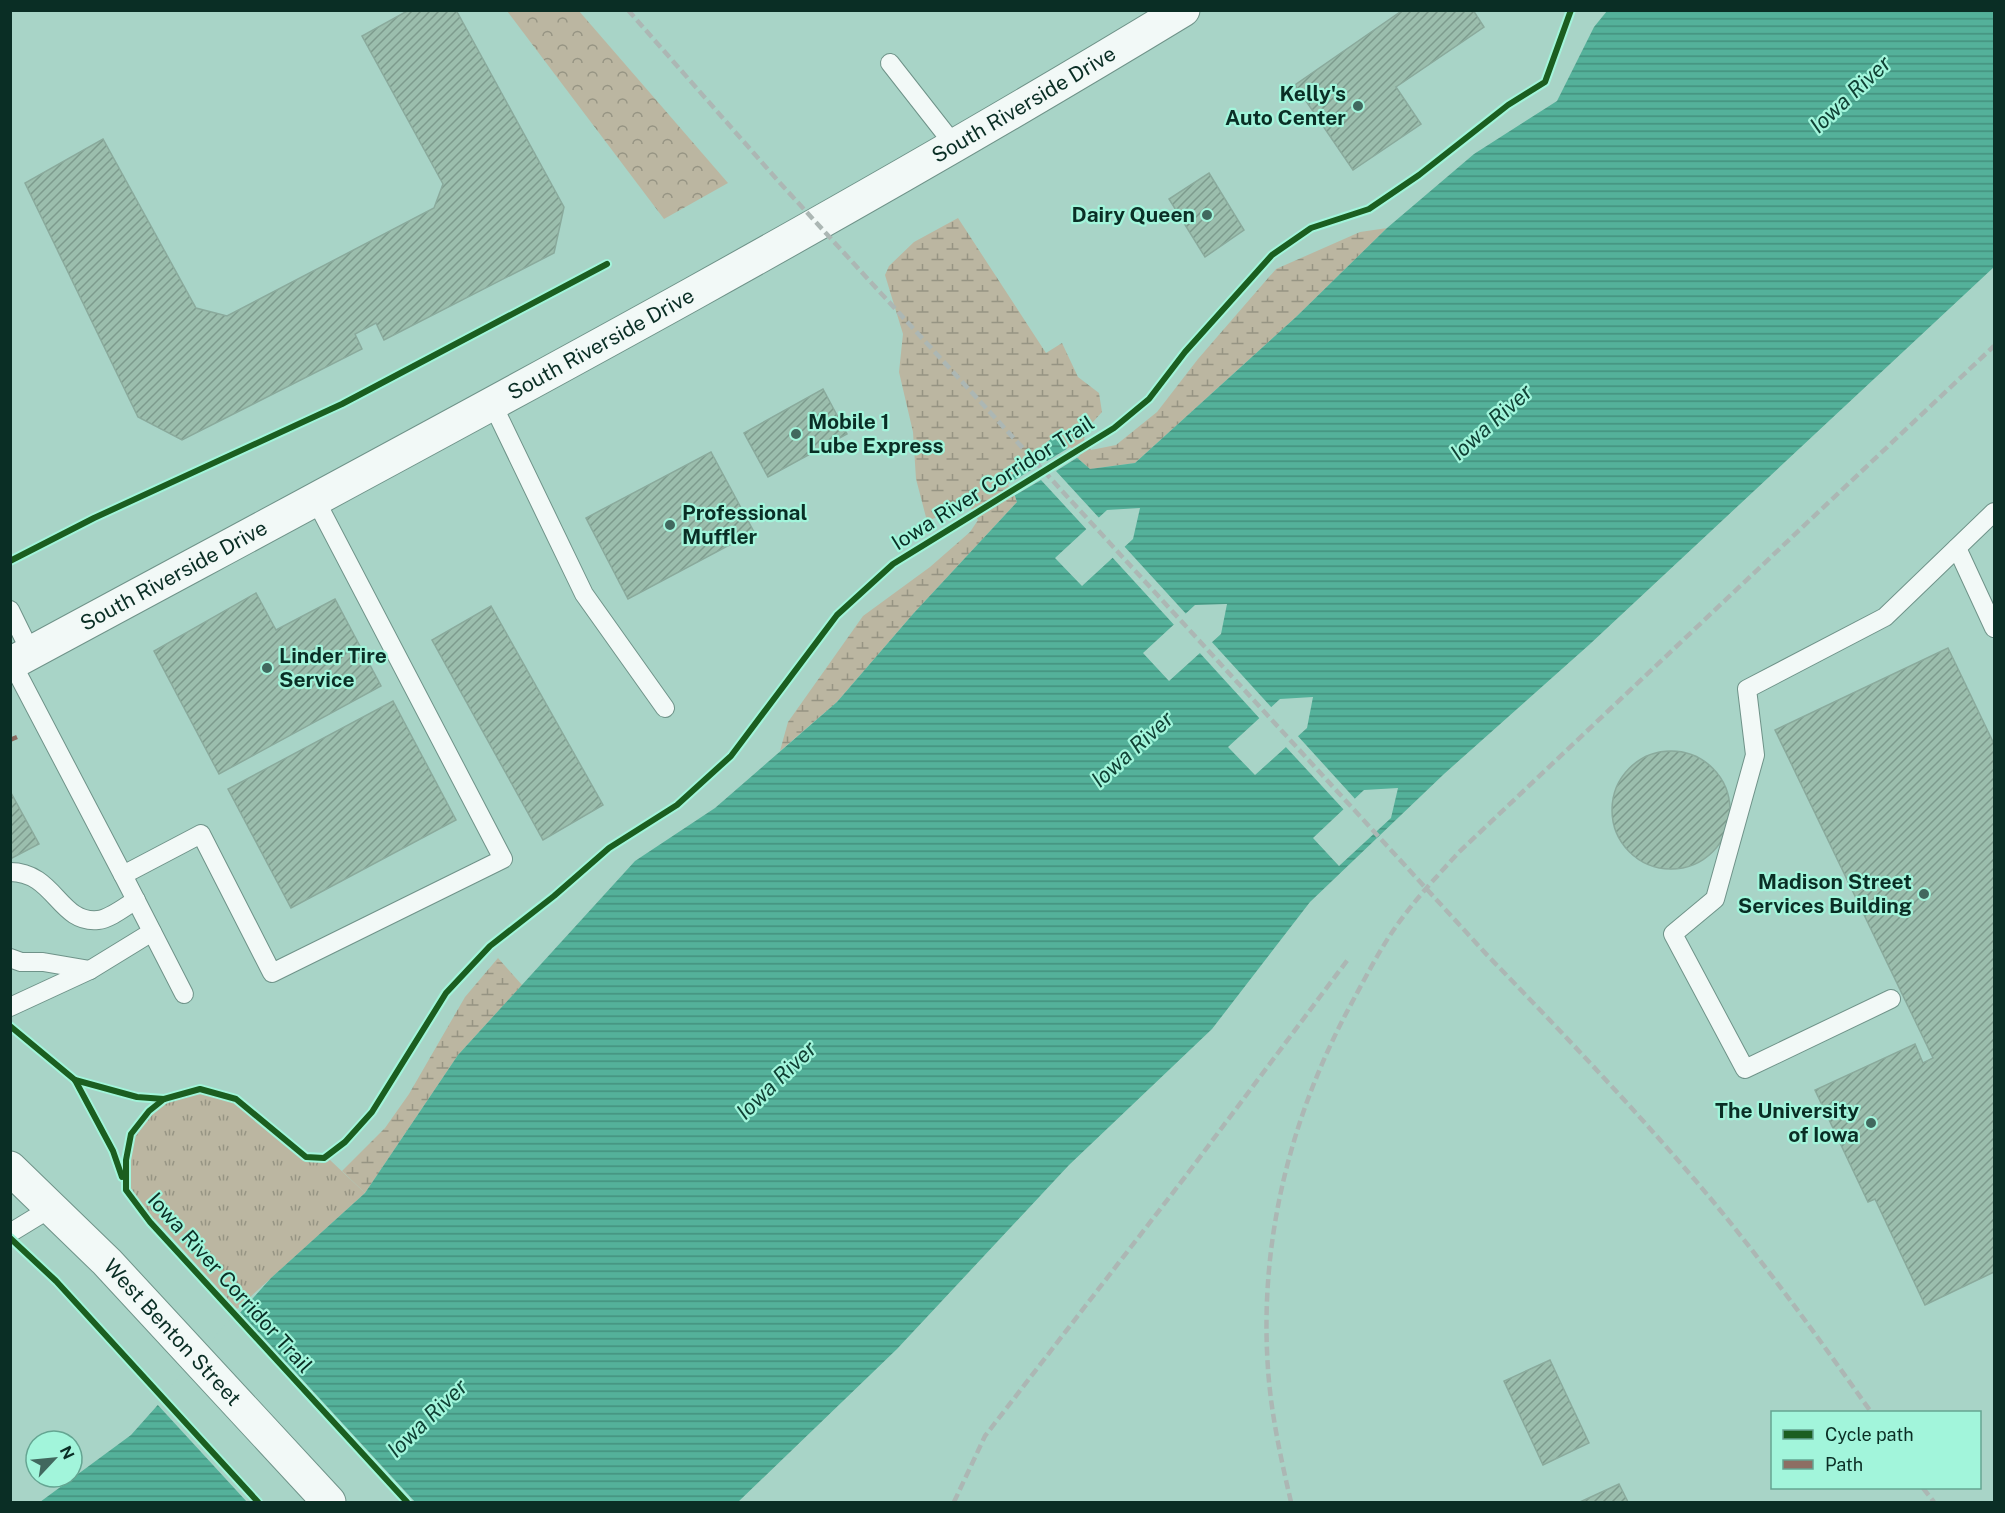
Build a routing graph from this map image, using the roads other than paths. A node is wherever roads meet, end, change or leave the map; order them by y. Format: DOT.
graph roads {
  1 [pos="1183,10"];
  2 [pos="890,63"];
  3 [pos="955,146"];
  4 [pos="492,402"];
  5 [pos="315,499"];
  6 [pos="1995,512"];
  7 [pos="1957,548"];
  8 [pos="10,610"];
  9 [pos="1995,628"];
  10 [pos="18,660"];
  11 [pos="664,708"];
  12 [pos="10,872"];
  13 [pos="123,875"];
  14 [pos="136,900"];
  15 [pos="152,932"];
  16 [pos="10,958"];
  17 [pos="90,970"];
  18 [pos="184,994"];
  19 [pos="1891,999"];
  20 [pos="10,1007"];
  21 [pos="10,1168"];
  22 [pos="51,1208"];
  23 [pos="10,1233"];
  24 [pos="329,1503"];
  1 -- 3 [label="main road, South Riverside Drive"];
  2 -- 3 [label="lane"];
  3 -- 4 [label="main road, South Riverside Drive"];
  4 -- 5 [label="main road, South Riverside Drive"];
  4 -- 11 [label="lane"];
  5 -- 10 [label="main road, South Riverside Drive"];
  5 -- 13 [label="lane"];
  6 -- 7 [label="lane"];
  7 -- 9 [label="lane"];
  7 -- 19 [label="lane"];
  8 -- 10 [label="lane"];
  10 -- 13 [label="lane"];
  12 -- 14 [label="lane"];
  13 -- 14 [label="lane"];
  14 -- 15 [label="lane"];
  15 -- 17 [label="lane"];
  15 -- 18 [label="lane"];
  16 -- 17 [label="lane"];
  17 -- 20 [label="lane"];
  21 -- 22 [label="main road, West Benton Street"];
  22 -- 23 [label="lane"];
  22 -- 24 [label="main road, West Benton Street"];
}
